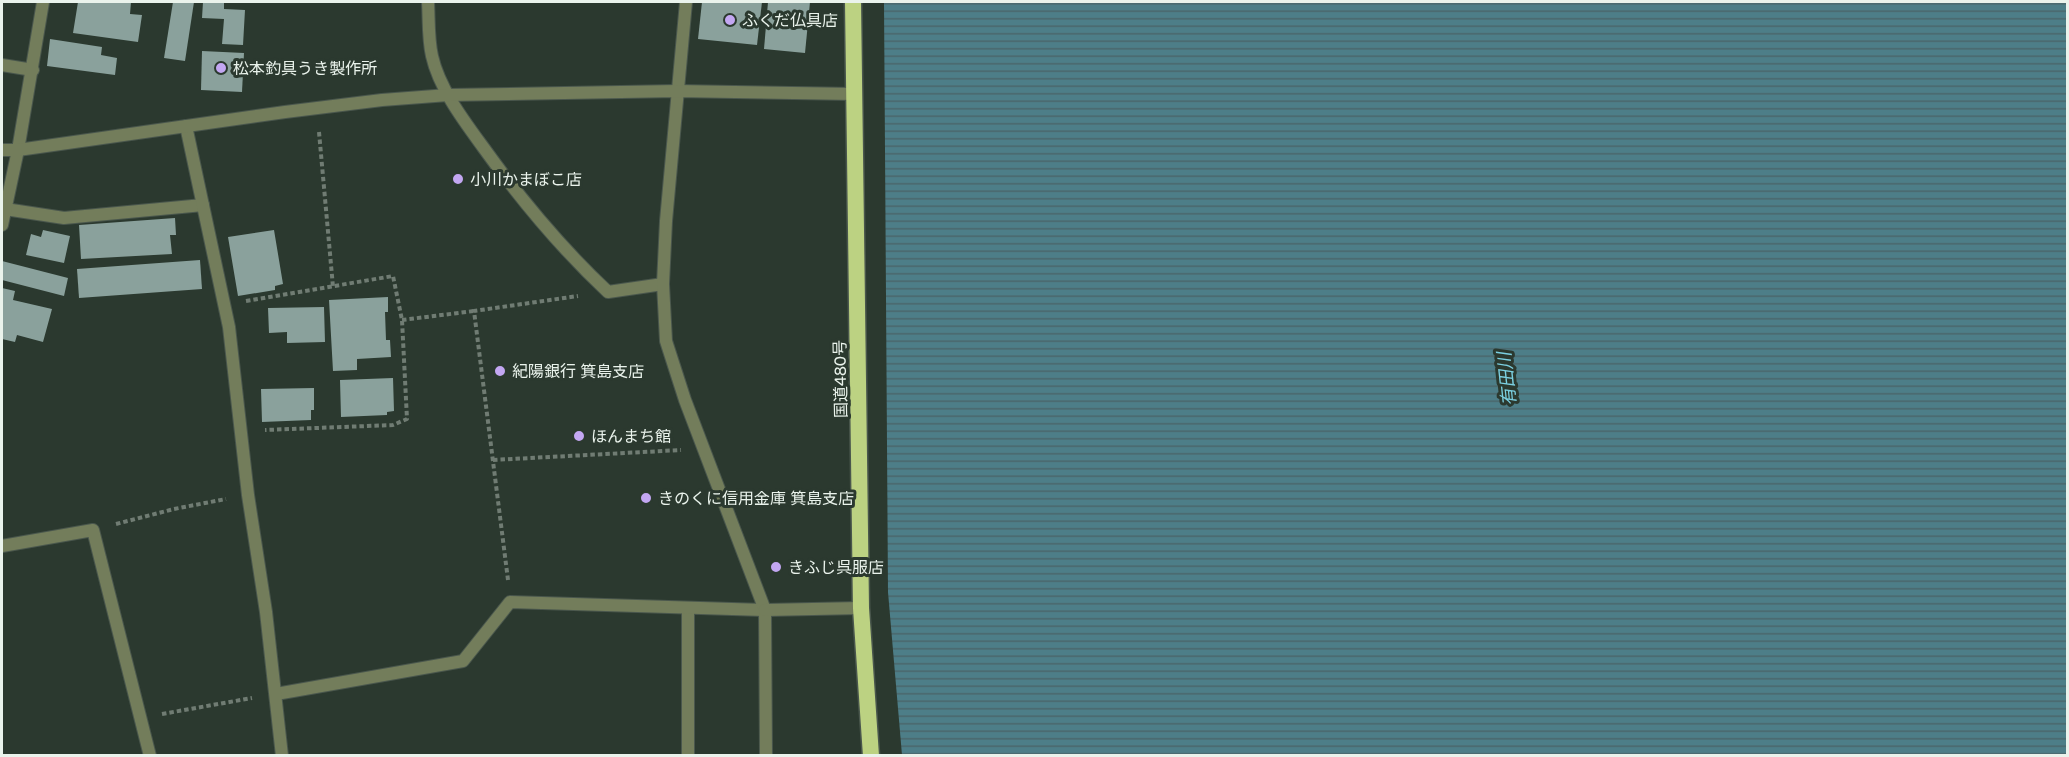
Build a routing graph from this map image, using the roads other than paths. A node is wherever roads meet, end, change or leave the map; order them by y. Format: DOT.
graph roads {
  1 [pos="44,2"];
  2 [pos="428,2"];
  3 [pos="686,2"];
  4 [pos="853,2"];
  5 [pos="2,64"];
  6 [pos="33,70"];
  7 [pos="677,91"];
  8 [pos="855,94"];
  9 [pos="448,95"];
  10 [pos="186,126"];
  11 [pos="2,150"];
  12 [pos="18,150"];
  13 [pos="203,205"];
  14 [pos="5,209"];
  15 [pos="2,225"];
  16 [pos="663,284"];
  17 [pos="2,546"];
  18 [pos="861,608"];
  19 [pos="688,609"];
  20 [pos="765,610"];
  21 [pos="276,694"];
  22 [pos="150,756"];
  23 [pos="282,756"];
  24 [pos="688,756"];
  25 [pos="766,756"];
  26 [pos="871,756"];
  1 -- 6 [label="street"];
  2 -- 9 [label="street"];
  3 -- 7 [label="street"];
  4 -- 8 [label="highway, 国道480号"];
  5 -- 6 [label="street"];
  6 -- 12 [label="street"];
  7 -- 8 [label="street"];
  7 -- 9 [label="street"];
  7 -- 16 [label="street"];
  8 -- 18 [label="highway, 国道480号"];
  9 -- 10 [label="street"];
  9 -- 16 [label="street"];
  10 -- 12 [label="street"];
  10 -- 13 [label="street"];
  11 -- 12 [label="street"];
  12 -- 14 [label="street"];
  13 -- 14 [label="street"];
  13 -- 21 [label="street"];
  14 -- 15 [label="street"];
  16 -- 20 [label="street"];
  17 -- 22 [label="street"];
  18 -- 20 [label="street"];
  18 -- 26 [label="highway, 国道480号"];
  19 -- 20 [label="street"];
  19 -- 21 [label="street"];
  19 -- 24 [label="street"];
  20 -- 25 [label="street"];
  21 -- 23 [label="street"];
}
